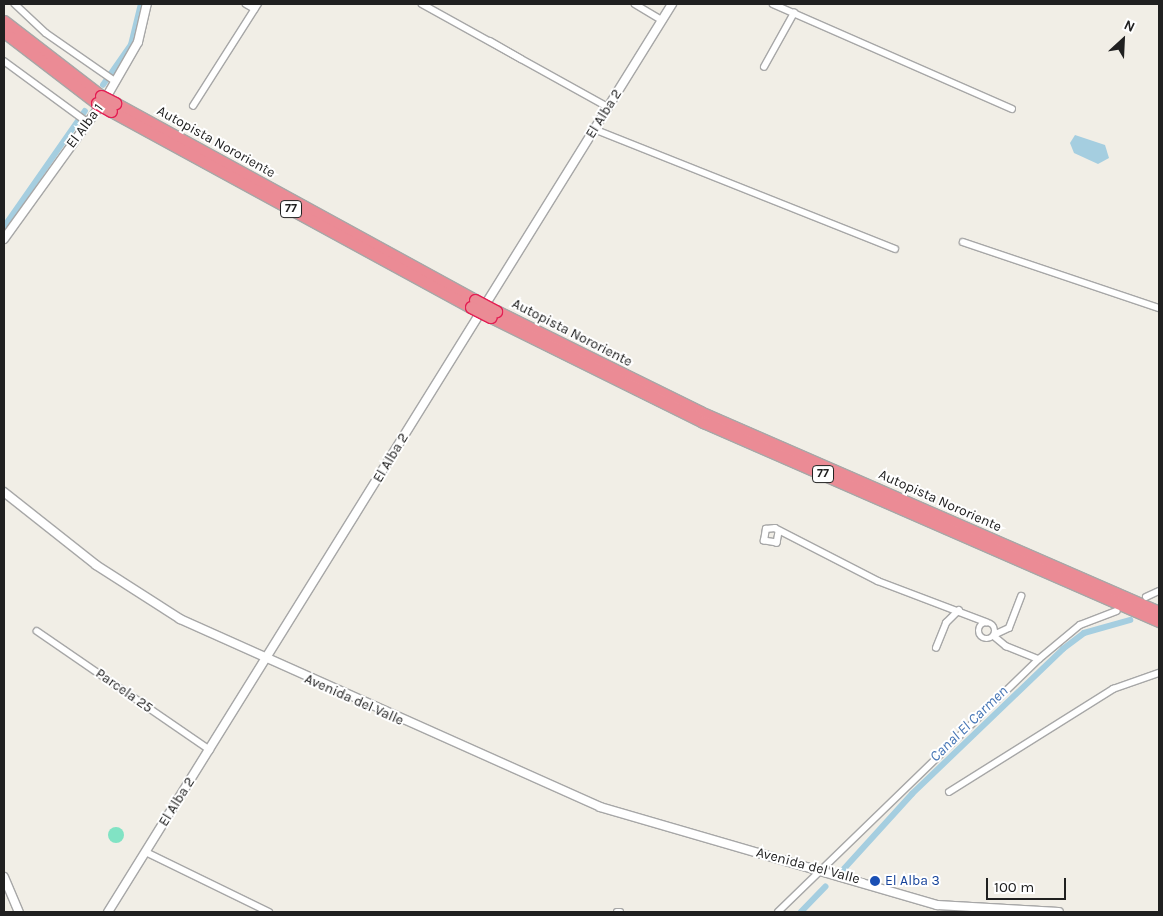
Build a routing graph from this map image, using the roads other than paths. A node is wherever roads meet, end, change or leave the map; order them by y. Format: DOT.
graph roads {
  1 [pos="15,4"];
  2 [pos="147,4"];
  3 [pos="246,4"];
  4 [pos="422,4"];
  5 [pos="635,4"];
  6 [pos="672,4"];
  7 [pos="773,4"];
  8 [pos="256,6"];
  9 [pos="794,13"];
  10 [pos="662,20"];
  11 [pos="4,21"];
  12 [pos="4,32"];
  13 [pos="4,61"];
  14 [pos="764,67"];
  15 [pos="113,80"];
  16 [pos="99,99"];
  17 [pos="193,106"];
  18 [pos="608,107"];
  19 [pos="1012,109"];
  20 [pos="83,119"];
  21 [pos="594,130"];
  22 [pos="4,239"];
  23 [pos="963,242"];
  24 [pos="895,249"];
  25 [pos="1159,308"];
  26 [pos="493,314"];
  27 [pos="4,492"];
  28 [pos="779,532"];
  29 [pos="1159,591"];
  30 [pos="1021,596"];
  31 [pos="1146,597"];
  32 [pos="959,610"];
  33 [pos="1116,611"];
  34 [pos="1159,612"];
  35 [pos="1159,620"];
  36 [pos="986,622"];
  37 [pos="37,632"];
  38 [pos="995,635"];
  39 [pos="936,648"];
  40 [pos="1039,659"];
  41 [pos="266,660"];
  42 [pos="1159,673"];
  43 [pos="210,750"];
  44 [pos="949,792"];
  45 [pos="146,852"];
  46 [pos="820,871"];
  47 [pos="4,877"];
  48 [pos="937,905"];
  49 [pos="1020,907"];
  50 [pos="19,912"];
  51 [pos="108,912"];
  52 [pos="268,912"];
  53 [pos="778,912"];
  54 [pos="951,912"];
  55 [pos="1011,912"];
  56 [pos="1059,912"];
  1 -- 15 [label="street"];
  2 -- 15 [label="street, El Alba 1"];
  3 -- 8 [label="street"];
  4 -- 18 [label="street"];
  5 -- 10 [label="street"];
  6 -- 10 [label="street, El Alba 2"];
  7 -- 9 [label="street"];
  8 -- 17 [label="street"];
  9 -- 14 [label="street"];
  9 -- 19 [label="street"];
  10 -- 18 [label="street, El Alba 2"];
  11 -- 16 [label="highway, Autopista Nororiente / 77"];
  12 -- 16 [label="highway, Autopista Nororiente / 77"];
  13 -- 20 [label="street"];
  15 -- 20 [label="street, El Alba 1"];
  16 -- 26 [label="highway, Autopista Nororiente / 77, bridge"];
  18 -- 21 [label="street, El Alba 2"];
  20 -- 22 [label="street, El Alba 1"];
  21 -- 24 [label="street"];
  21 -- 41 [label="street, El Alba 2"];
  23 -- 25 [label="street"];
  26 -- 34 [label="highway, Autopista Nororiente / 77"];
  26 -- 35 [label="highway, Autopista Nororiente / 77"];
  27 -- 41 [label="street, Avenida del Valle"];
  28 -- 32 [label="street"];
  29 -- 31 [label="street"];
  30 -- 38 [label="street"];
  32 -- 36 [label="street"];
  32 -- 39 [label="street"];
  33 -- 40 [label="street"];
  36 -- 38 [label="street"];
  36 -- 38 [label="street"];
  37 -- 43 [label="street, Parcela 25"];
  38 -- 40 [label="street"];
  40 -- 46 [label="street"];
  41 -- 43 [label="street, El Alba 2"];
  41 -- 46 [label="street, Avenida del Valle"];
  42 -- 44 [label="street"];
  43 -- 45 [label="street, El Alba 2"];
  45 -- 51 [label="street, El Alba 2"];
  45 -- 52 [label="street"];
  46 -- 48 [label="street, Avenida del Valle"];
  46 -- 53 [label="street"];
  47 -- 50 [label="street"];
  48 -- 49 [label="street, Avenida del Valle"];
  48 -- 54 [label="street, Avenida del Valle"];
  49 -- 55 [label="street"];
  49 -- 56 [label="street, Avenida del Valle"];
}
